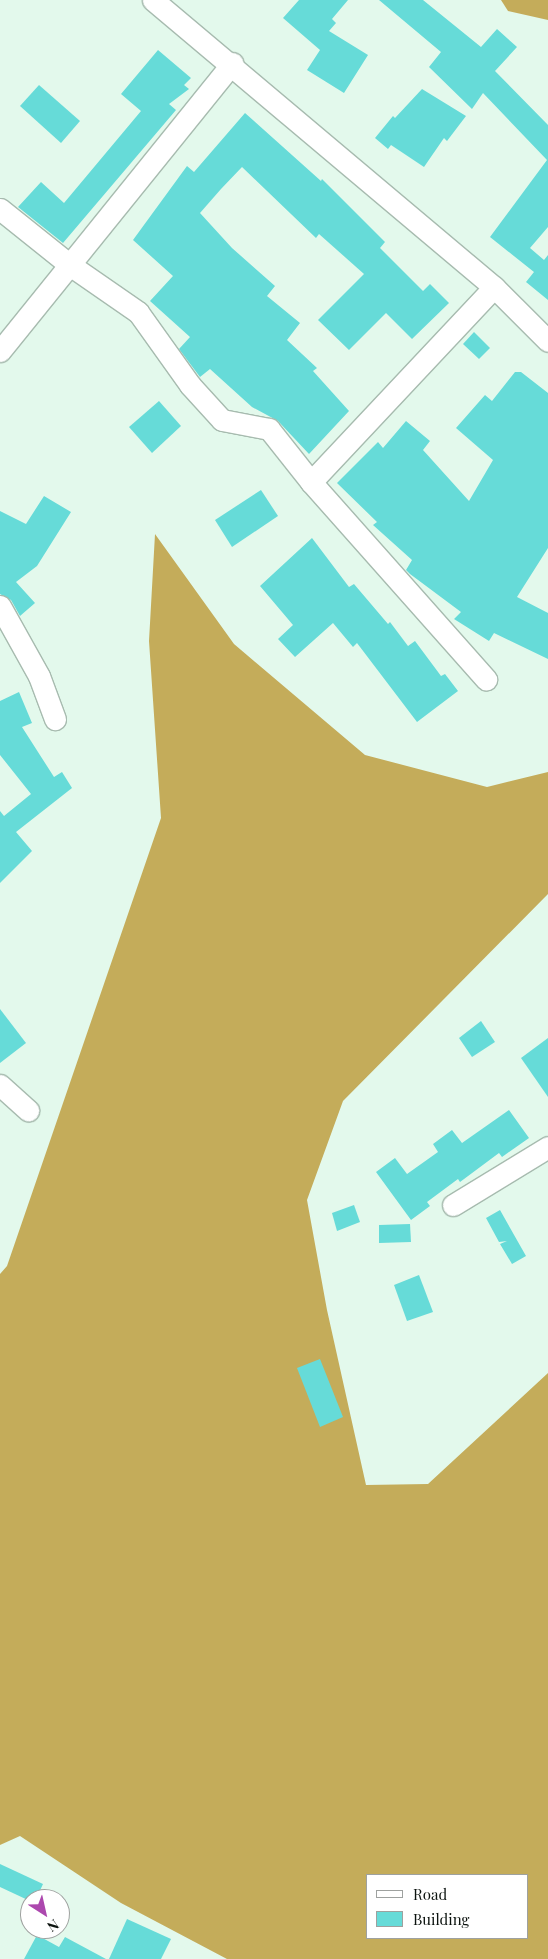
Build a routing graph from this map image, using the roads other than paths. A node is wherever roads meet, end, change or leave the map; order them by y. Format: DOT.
graph roads {
  1 [pos="153,0"];
  2 [pos="232,63"];
  3 [pos="0,209"];
  4 [pos="70,265"];
  5 [pos="494,287"];
  6 [pos="548,341"];
  7 [pos="0,351"];
  8 [pos="311,482"];
  9 [pos="0,606"];
  10 [pos="486,679"];
  11 [pos="55,719"];
  12 [pos="0,1085"];
  13 [pos="28,1110"];
  14 [pos="548,1147"];
  15 [pos="453,1205"];
  1 -- 2 [label="street"];
  2 -- 4 [label="street"];
  2 -- 5 [label="street"];
  3 -- 4 [label="street"];
  4 -- 7 [label="street"];
  4 -- 8 [label="street"];
  5 -- 6 [label="street"];
  5 -- 8 [label="street"];
  8 -- 10 [label="street"];
  9 -- 11 [label="street"];
  12 -- 13 [label="street"];
  14 -- 15 [label="street"];
}
